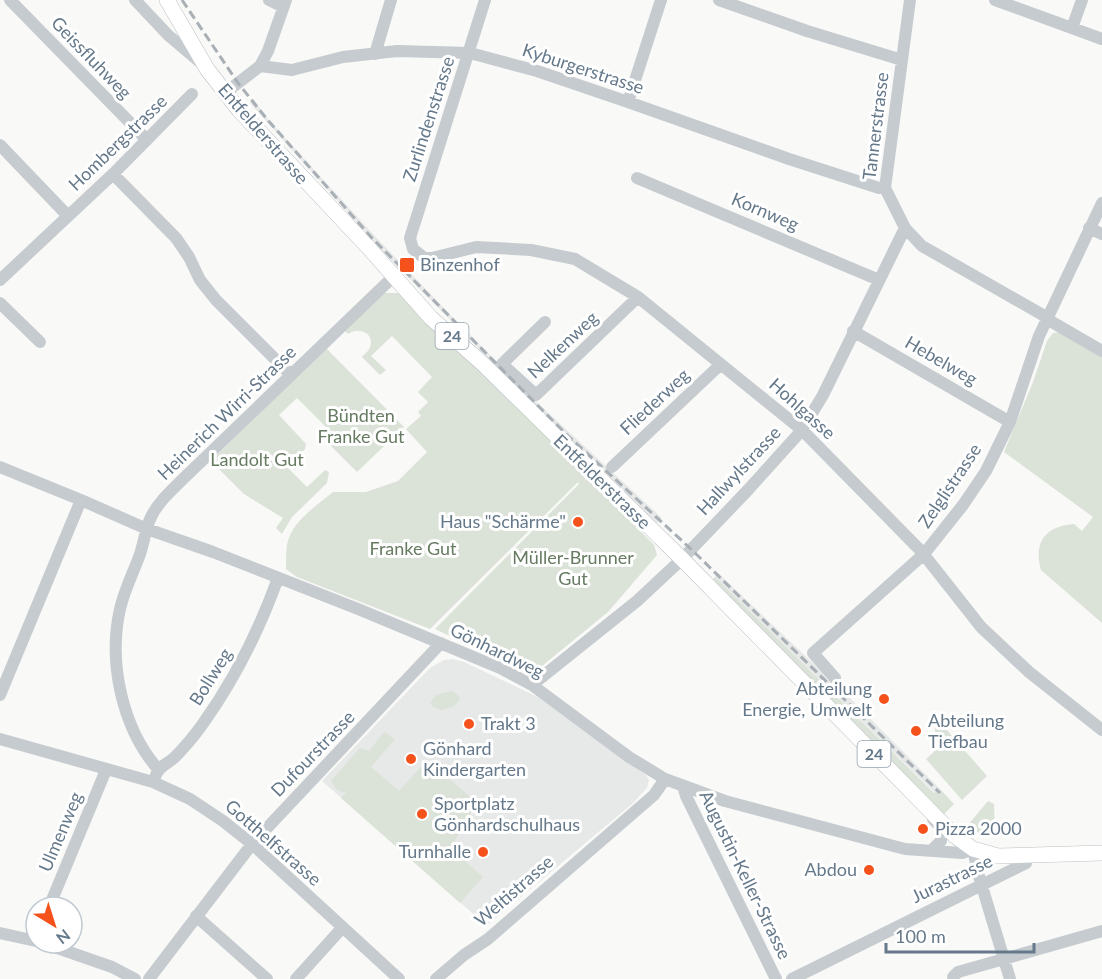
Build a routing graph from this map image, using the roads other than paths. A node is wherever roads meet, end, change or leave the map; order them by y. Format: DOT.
graph roads {
  1 [pos="10,0"];
  2 [pos="135,0"];
  3 [pos="167,0"];
  4 [pos="269,0"];
  5 [pos="391,0"];
  6 [pos="485,0"];
  7 [pos="661,0"];
  8 [pos="719,0"];
  9 [pos="910,0"];
  10 [pos="995,0"];
  11 [pos="1082,0"];
  12 [pos="284,4"];
  13 [pos="1072,28"];
  14 [pos="1102,39"];
  15 [pos="470,53"];
  16 [pos="375,54"];
  17 [pos="902,60"];
  18 [pos="260,66"];
  19 [pos="207,68"];
  20 [pos="225,93"];
  21 [pos="192,94"];
  22 [pos="628,102"];
  23 [pos="147,140"];
  24 [pos="0,145"];
  25 [pos="113,174"];
  26 [pos="637,178"];
  27 [pos="885,188"];
  28 [pos="1102,203"];
  29 [pos="68,216"];
  30 [pos="905,228"];
  31 [pos="1089,228"];
  32 [pos="1102,234"];
  33 [pos="413,249"];
  34 [pos="394,276"];
  35 [pos="0,280"];
  36 [pos="879,280"];
  37 [pos="638,297"];
  38 [pos="0,303"];
  39 [pos="1047,318"];
  40 [pos="545,322"];
  41 [pos="854,331"];
  42 [pos="40,342"];
  43 [pos="1102,351"];
  44 [pos="722,364"];
  45 [pos="291,375"];
  46 [pos="1010,422"];
  47 [pos="802,430"];
  48 [pos="0,467"];
  49 [pos="612,467"];
  50 [pos="81,500"];
  51 [pos="147,529"];
  52 [pos="924,554"];
  53 [pos="682,560"];
  54 [pos="279,578"];
  55 [pos="441,643"];
  56 [pos="835,678"];
  57 [pos="532,685"];
  58 [pos="0,695"];
  59 [pos="1102,730"];
  60 [pos="0,739"];
  61 [pos="158,769"];
  62 [pos="106,770"];
  63 [pos="665,779"];
  64 [pos="153,782"];
  65 [pos="683,786"];
  66 [pos="928,810"];
  67 [pos="252,844"];
  68 [pos="973,849"];
  69 [pos="931,851"];
  70 [pos="1102,853"];
  71 [pos="1026,856"];
  72 [pos="982,885"];
  73 [pos="54,895"];
  74 [pos="196,916"];
  75 [pos="342,928"];
  76 [pos="1102,932"];
  77 [pos="0,933"];
  78 [pos="24,938"];
  79 [pos="79,955"];
  80 [pos="1004,958"];
  81 [pos="953,977"];
  82 [pos="135,979"];
  83 [pos="149,979"];
  84 [pos="267,979"];
  85 [pos="296,979"];
  86 [pos="399,979"];
  87 [pos="436,979"];
  88 [pos="776,979"];
  89 [pos="792,979"];
  90 [pos="1010,979"];
  1 -- 23 [label="street, Geissfluhweg"];
  2 -- 19 [label="street"];
  3 -- 19 [label="main road, Entfelderstrasse / 24"];
  4 -- 12 [label="street"];
  5 -- 16 [label="street"];
  6 -- 15 [label="street, Zurlindenstrasse"];
  7 -- 22 [label="street"];
  8 -- 17 [label="street"];
  9 -- 17 [label="street, Tannerstrasse"];
  10 -- 13 [label="street"];
  11 -- 13 [label="street"];
  12 -- 18 [label="street"];
  13 -- 14 [label="street"];
  15 -- 16 [label="street, Kyburgerstrasse"];
  15 -- 22 [label="street, Kyburgerstrasse"];
  15 -- 33 [label="street, Zurlindenstrasse"];
  16 -- 18 [label="street, Kyburgerstrasse"];
  17 -- 27 [label="street, Tannerstrasse"];
  18 -- 20 [label="street"];
  19 -- 20 [label="main road, Entfelderstrasse / 24"];
  20 -- 34 [label="main road, Entfelderstrasse / 24"];
  21 -- 23 [label="street, Hombergstrasse"];
  22 -- 27 [label="street, Kyburgerstrasse"];
  23 -- 25 [label="street, Hombergstrasse"];
  24 -- 29 [label="street, Hombergstrasse"];
  25 -- 29 [label="street, Hombergstrasse"];
  25 -- 45 [label="street"];
  26 -- 36 [label="street, Kornweg"];
  27 -- 30 [label="street, Tannerstrasse"];
  28 -- 31 [label="street, Zelglistrasse"];
  29 -- 35 [label="street, Hombergstrasse"];
  30 -- 36 [label="street, Hallwylstrasse"];
  30 -- 39 [label="street, Tannerstrasse"];
  31 -- 32 [label="street"];
  31 -- 39 [label="street, Zelglistrasse"];
  33 -- 37 [label="street, Hohlgasse"];
  34 -- 45 [label="street, Heinerich Wirri-Strasse"];
  34 -- 53 [label="main road, Entfelderstrasse / 24"];
  36 -- 41 [label="street, Hallwylstrasse"];
  37 -- 40 [label="street, Nelkenweg"];
  37 -- 44 [label="street, Hohlgasse"];
  38 -- 42 [label="street"];
  39 -- 43 [label="street, Tannerstrasse"];
  39 -- 46 [label="street, Zelglistrasse"];
  41 -- 46 [label="street, Hebelweg"];
  41 -- 47 [label="street, Hallwylstrasse"];
  44 -- 47 [label="street, Hohlgasse"];
  44 -- 49 [label="street, Fliederweg"];
  45 -- 51 [label="street, Heinerich Wirri-Strasse"];
  46 -- 52 [label="street, Zelglistrasse"];
  47 -- 52 [label="street, Hohlgasse"];
  47 -- 53 [label="street, Hallwylstrasse"];
  48 -- 50 [label="street, Gönhardweg"];
  50 -- 51 [label="street, Gönhardweg"];
  50 -- 58 [label="street"];
  51 -- 54 [label="street, Gönhardweg"];
  51 -- 61 [label="street, Heinerich Wirri-Strasse"];
  52 -- 56 [label="street, Zelglistrasse"];
  52 -- 59 [label="street, Hohlgasse"];
  53 -- 57 [label="street, Hallwylstrasse"];
  53 -- 66 [label="main road, Entfelderstrasse / 24"];
  54 -- 55 [label="street, Gönhardweg"];
  54 -- 61 [label="street, Bollweg"];
  55 -- 57 [label="street, Gönhardweg"];
  55 -- 67 [label="street, Dufourstrasse"];
  57 -- 63 [label="street, Gönhardweg"];
  60 -- 62 [label="street, Gotthelfstrasse"];
  61 -- 64 [label="street, Bollweg"];
  62 -- 64 [label="street, Gotthelfstrasse"];
  62 -- 73 [label="street, Ulmenweg"];
  63 -- 65 [label="street, Gönhardweg"];
  63 -- 87 [label="street, Weltistrasse"];
  64 -- 67 [label="street, Gotthelfstrasse"];
  65 -- 69 [label="street, Gönhardweg"];
  65 -- 88 [label="street, Augustin-Keller-Strasse"];
  66 -- 68 [label="main road, Entfelderstrasse / 24"];
  66 -- 69 [label="street"];
  67 -- 74 [label="street, Dufourstrasse"];
  67 -- 75 [label="street, Gotthelfstrasse"];
  68 -- 69 [label="street, Gönhardweg"];
  68 -- 71 [label="main road, Entfelderstrasse / 24"];
  68 -- 72 [label="street"];
  70 -- 71 [label="main road, Entfelderstrasse / 24"];
  71 -- 72 [label="street, Jurastrasse"];
  72 -- 80 [label="street"];
  72 -- 89 [label="street, Jurastrasse"];
  74 -- 83 [label="street, Dufourstrasse"];
  74 -- 84 [label="street"];
  75 -- 85 [label="street"];
  75 -- 86 [label="street, Gotthelfstrasse"];
  76 -- 80 [label="street"];
  77 -- 78 [label="street"];
  79 -- 82 [label="street"];
  80 -- 81 [label="street"];
  80 -- 90 [label="street"];
}
